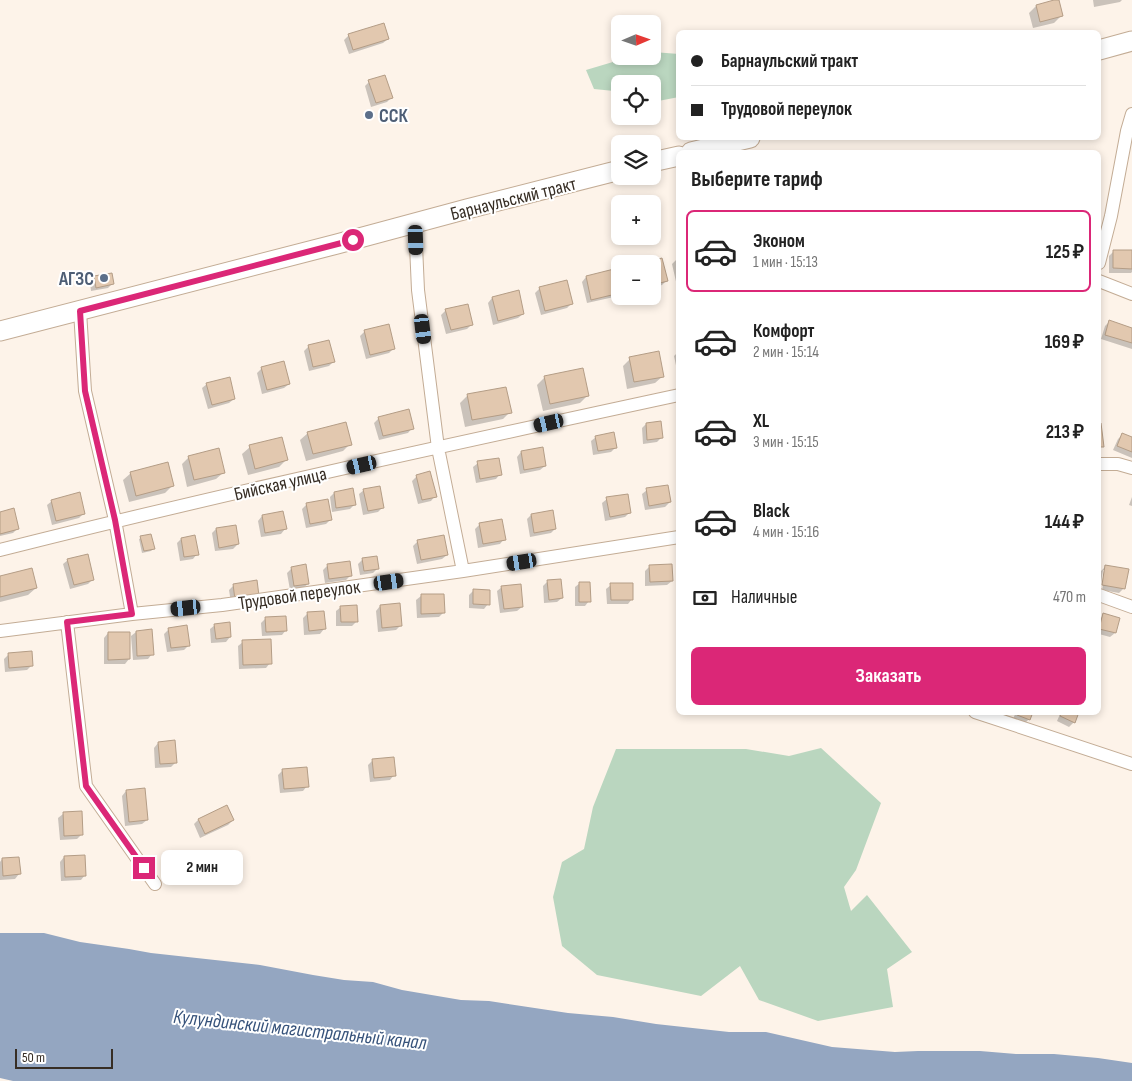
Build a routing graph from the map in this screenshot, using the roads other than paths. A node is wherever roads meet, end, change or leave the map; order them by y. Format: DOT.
graph roads {
  1 [pos="1132,41"];
  2 [pos="1101,49"];
  3 [pos="1132,114"];
  4 [pos="1130,131"];
  5 [pos="739,144"];
  6 [pos="703,150"];
  7 [pos="676,157"];
  8 [pos="661,160"];
  9 [pos="611,172"];
  10 [pos="415,223"];
  11 [pos="1101,254"];
  12 [pos="1101,283"];
  13 [pos="1132,294"];
  14 [pos="80,311"];
  15 [pos="0,331"];
  16 [pos="676,396"];
  17 [pos="438,448"];
  18 [pos="1101,464"];
  19 [pos="1132,468"];
  20 [pos="115,520"];
  21 [pos="676,537"];
  22 [pos="0,550"];
  23 [pos="463,572"];
  24 [pos="1101,596"];
  25 [pos="1132,607"];
  26 [pos="132,614"];
  27 [pos="67,622"];
  28 [pos="0,631"];
  29 [pos="984,715"];
  30 [pos="1132,764"];
  31 [pos="155,884"];
  1 -- 2 [label="main road"];
  3 -- 4 [label="street"];
  4 -- 11 [label="street"];
  5 -- 6 [label="main road"];
  7 -- 8 [label="main road"];
  9 -- 10 [label="main road, Барнаульский тракт"];
  10 -- 14 [label="main road, Барнаульский тракт"];
  10 -- 17 [label="street"];
  12 -- 13 [label="street"];
  14 -- 15 [label="main road, Барнаульский тракт"];
  14 -- 20 [label="street"];
  16 -- 17 [label="street, Бийская улица"];
  17 -- 20 [label="street, Бийская улица"];
  17 -- 23 [label="street"];
  18 -- 19 [label="street"];
  20 -- 22 [label="street, Бийская улица"];
  20 -- 26 [label="street"];
  21 -- 23 [label="street, Трудовой переулок"];
  23 -- 26 [label="street, Трудовой переулок"];
  24 -- 25 [label="street"];
  26 -- 27 [label="street, Трудовой переулок"];
  27 -- 28 [label="street, Трудовой переулок"];
  27 -- 31 [label="street"];
  29 -- 30 [label="street"];
}
